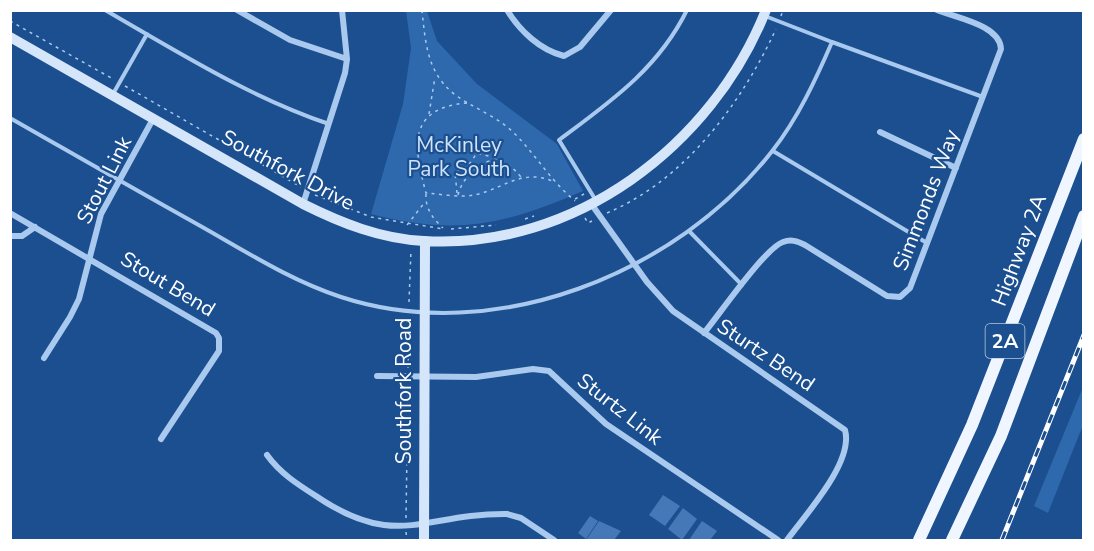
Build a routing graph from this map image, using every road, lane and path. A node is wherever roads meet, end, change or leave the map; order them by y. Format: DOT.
graph roads {
  1 [pos="105,10"];
  2 [pos="237,10"];
  3 [pos="342,10"];
  4 [pos="422,10"];
  5 [pos="507,10"];
  6 [pos="611,10"];
  7 [pos="687,10"];
  8 [pos="937,10"];
  9 [pos="765,13"];
  10 [pos="10,21"];
  11 [pos="147,34"];
  12 [pos="10,36"];
  13 [pos="832,42"];
  14 [pos="347,59"];
  15 [pos="435,76"];
  16 [pos="119,83"];
  17 [pos="112,96"];
  18 [pos="983,97"];
  19 [pos="467,103"];
  20 [pos="429,115"];
  21 [pos="10,117"];
  22 [pos="153,119"];
  23 [pos="330,125"];
  24 [pos="880,132"];
  25 [pos="1083,139"];
  26 [pos="773,151"];
  27 [pos="506,163"];
  28 [pos="956,168"];
  29 [pos="521,177"];
  30 [pos="119,180"];
  31 [pos="552,182"];
  32 [pos="299,185"];
  33 [pos="590,191"];
  34 [pos="426,193"];
  35 [pos="458,196"];
  36 [pos="319,197"];
  37 [pos="425,202"];
  38 [pos="303,204"];
  39 [pos="594,204"];
  40 [pos="10,213"];
  41 [pos="537,215"];
  42 [pos="1083,216"];
  43 [pos="519,220"];
  44 [pos="407,225"];
  45 [pos="497,225"];
  46 [pos="35,227"];
  47 [pos="444,230"];
  48 [pos="690,232"];
  49 [pos="10,236"];
  50 [pos="425,241"];
  51 [pos="928,243"];
  52 [pos="88,257"];
  53 [pos="635,265"];
  54 [pos="742,286"];
  55 [pos="424,313"];
  56 [pos="704,333"];
  57 [pos="44,358"];
  58 [pos="377,376"];
  59 [pos="423,377"];
  60 [pos="408,388"];
  61 [pos="161,439"];
  62 [pos="267,455"];
  63 [pos="406,515"];
  64 [pos="422,525"];
  65 [pos="424,540"];
  66 [pos="554,540"];
  67 [pos="778,540"];
  68 [pos="788,540"];
  69 [pos="919,540"];
  70 [pos="952,540"];
  1 -- 11 [label="lane"];
  2 -- 14 [label="street"];
  3 -- 14 [label="street"];
  4 -- 15 [label="path"];
  5 -- 6 [label="street"];
  7 -- 33 [label="lane"];
  8 -- 18 [label="street, Simmonds Way"];
  9 -- 13 [label="lane"];
  9 -- 39 [label="street, Southfork Drive"];
  10 -- 16 [label="path"];
  11 -- 16 [label="lane"];
  11 -- 23 [label="lane"];
  12 -- 17 [label="street, Southfork Drive"];
  13 -- 18 [label="lane"];
  13 -- 26 [label="lane"];
  14 -- 23 [label="street"];
  15 -- 19 [label="path"];
  15 -- 20 [label="path"];
  16 -- 17 [label="lane"];
  16 -- 32 [label="path"];
  17 -- 22 [label="street, Southfork Drive"];
  18 -- 28 [label="street, Simmonds Way"];
  19 -- 20 [label="path"];
  19 -- 31 [label="path"];
  20 -- 34 [label="path"];
  21 -- 30 [label="lane"];
  22 -- 30 [label="street, Stout Link"];
  22 -- 38 [label="street, Southfork Drive"];
  23 -- 38 [label="street"];
  24 -- 28 [label="street"];
  25 -- 69 [label="main road, Highway 2A / 2A"];
  26 -- 48 [label="lane"];
  26 -- 51 [label="lane"];
  27 -- 29 [label="path"];
  27 -- 35 [label="path"];
  27 -- 35 [label="path"];
  28 -- 51 [label="street, Simmonds Way"];
  29 -- 31 [label="path"];
  29 -- 35 [label="path"];
  30 -- 52 [label="street, Stout Link"];
  30 -- 55 [label="lane"];
  31 -- 33 [label="path"];
  33 -- 39 [label="lane"];
  34 -- 35 [label="path"];
  34 -- 37 [label="path"];
  36 -- 44 [label="path"];
  37 -- 44 [label="path"];
  37 -- 47 [label="path"];
  38 -- 50 [label="street, Southfork Drive"];
  39 -- 50 [label="street, Southfork Drive"];
  39 -- 53 [label="street, Sturtz Bend"];
  40 -- 46 [label="street"];
  41 -- 43 [label="path"];
  42 -- 70 [label="main road, 2A"];
  44 -- 47 [label="path"];
  45 -- 47 [label="path"];
  46 -- 49 [label="street"];
  46 -- 52 [label="street"];
  48 -- 53 [label="lane"];
  48 -- 54 [label="lane"];
  50 -- 55 [label="street, Southfork Road"];
  51 -- 54 [label="street, Simmonds Way"];
  52 -- 57 [label="street, Stout Link"];
  52 -- 61 [label="street, Stout Bend"];
  53 -- 55 [label="lane"];
  53 -- 56 [label="street, Sturtz Bend"];
  54 -- 56 [label="street, Simmonds Way"];
  55 -- 59 [label="street, Southfork Road"];
  56 -- 68 [label="street, Sturtz Bend"];
  58 -- 59 [label="street, Sturtz Link"];
  59 -- 64 [label="street, Southfork Road"];
  59 -- 67 [label="street, Sturtz Link"];
  60 -- 63 [label="path"];
  62 -- 64 [label="street"];
  64 -- 65 [label="street, Southfork Road"];
  64 -- 66 [label="street"];
}
